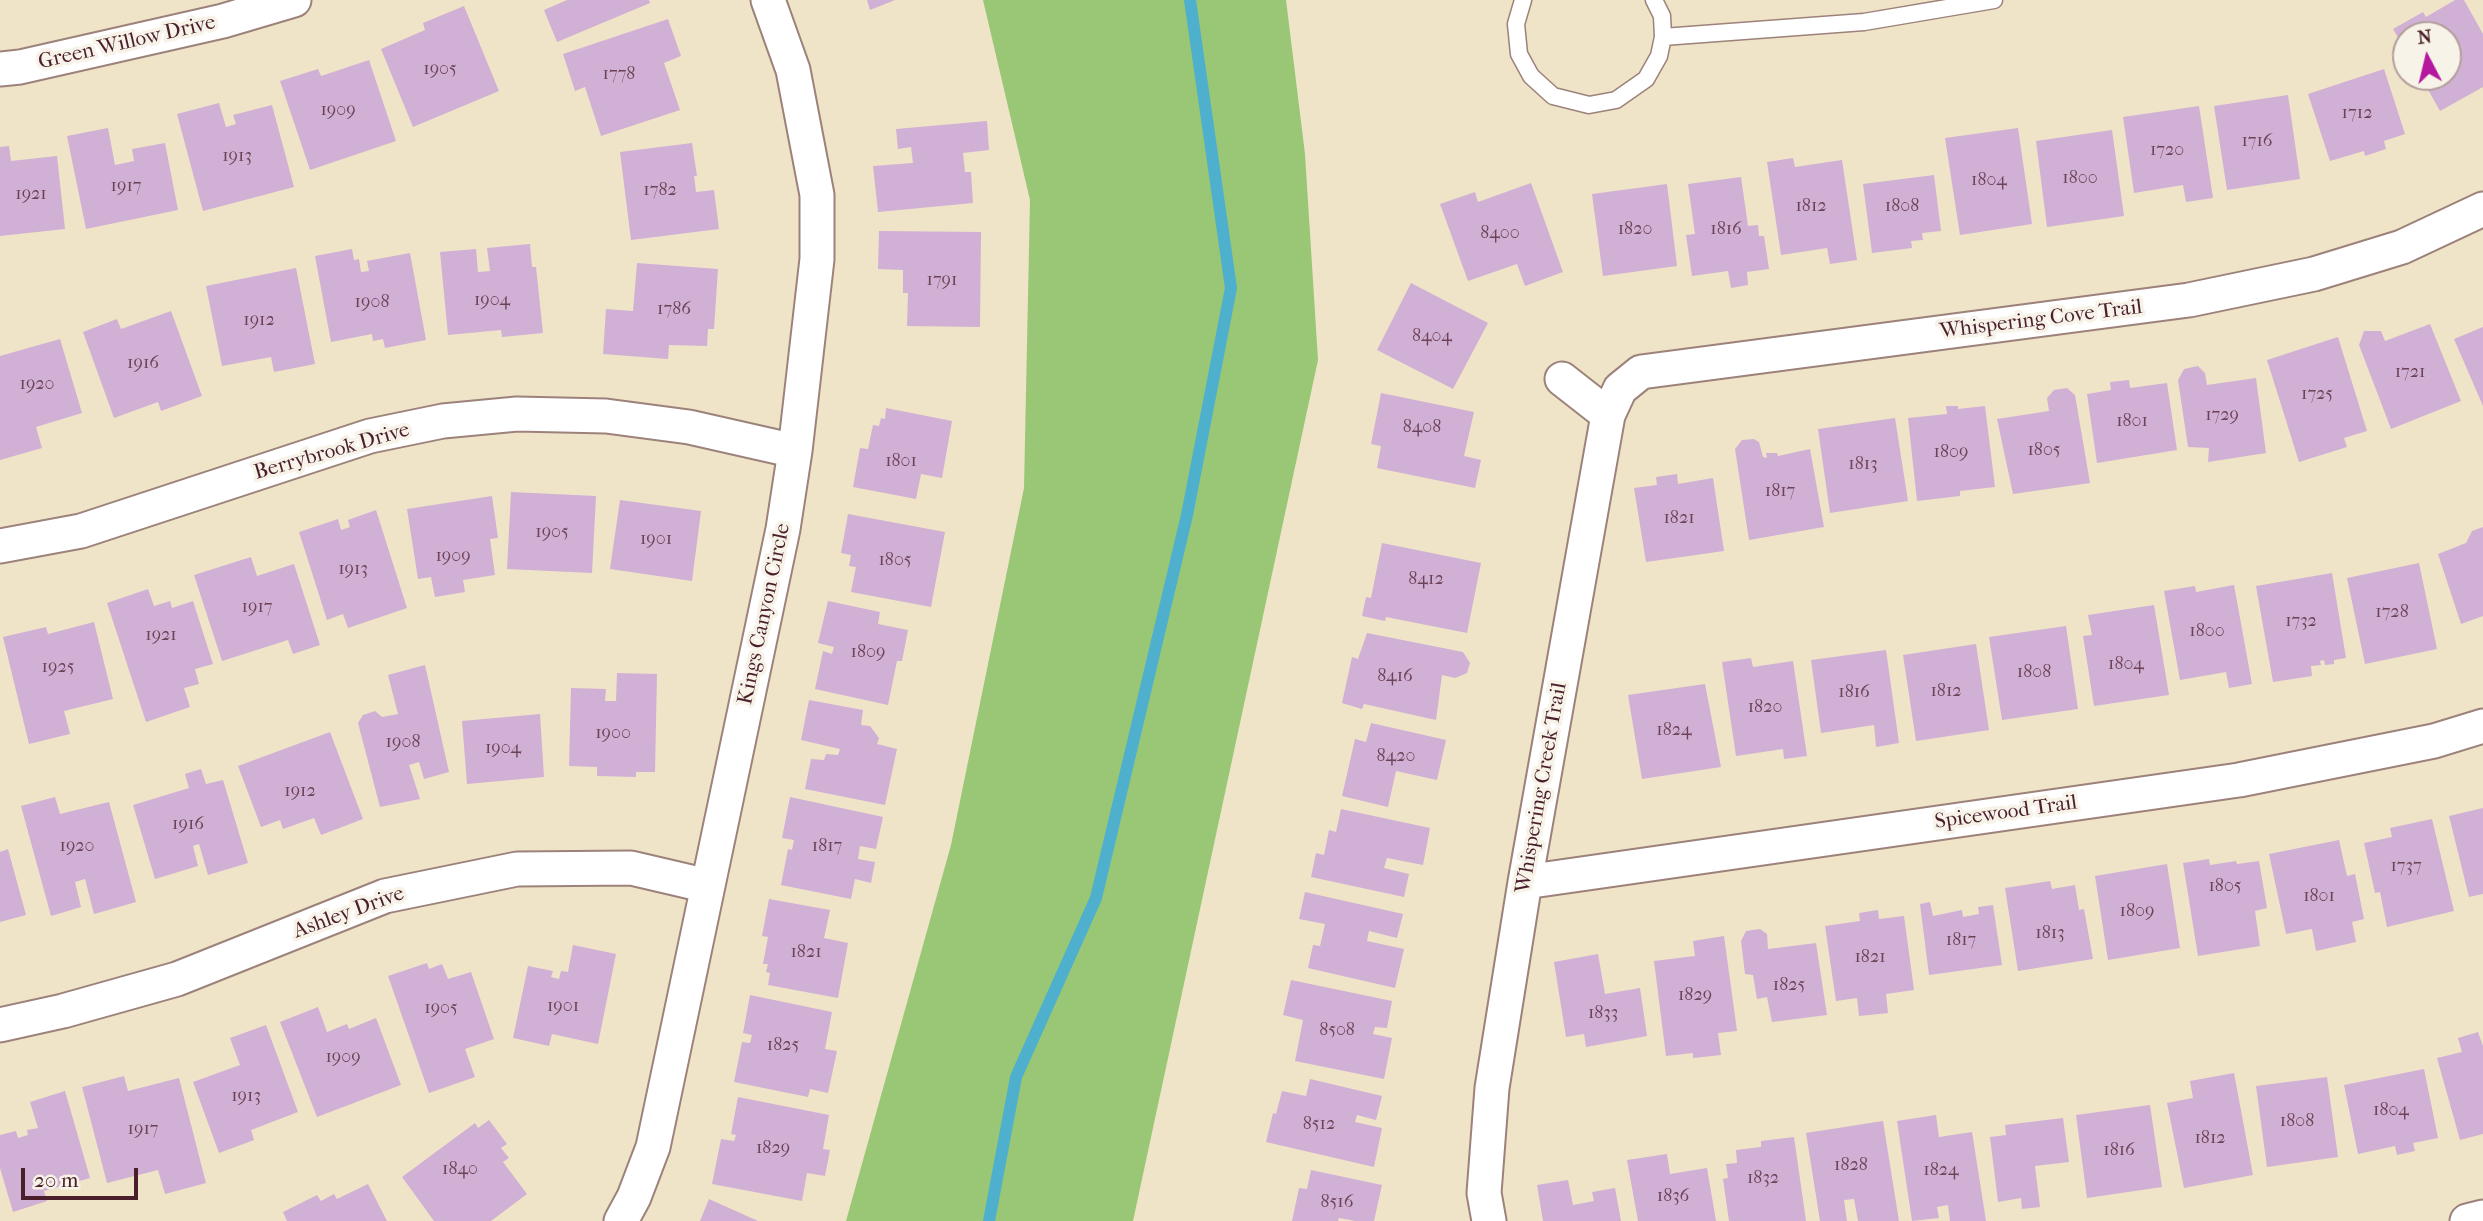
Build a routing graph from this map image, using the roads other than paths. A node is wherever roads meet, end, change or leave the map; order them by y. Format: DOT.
graph roads {
  1 [pos="294,0"];
  2 [pos="768,0"];
  3 [pos="1523,0"];
  4 [pos="1654,0"];
  5 [pos="1994,0"];
  6 [pos="1663,37"];
  7 [pos="0,69"];
  8 [pos="2483,209"];
  9 [pos="1562,379"];
  10 [pos="1608,415"];
  11 [pos="795,451"];
  12 [pos="0,546"];
  13 [pos="2483,726"];
  14 [pos="1525,882"];
  15 [pos="708,886"];
  16 [pos="0,1025"];
  17 [pos="2483,1217"];
  18 [pos="621,1221"];
  19 [pos="1489,1221"];
  20 [pos="2467,1221"];
  1 -- 7 [label="street, Green Willow Drive"];
  2 -- 11 [label="street, Kings Canyon Circle"];
  3 -- 6 [label="lane"];
  4 -- 6 [label="lane"];
  5 -- 6 [label="lane"];
  8 -- 10 [label="street, Whispering Cove Trail"];
  9 -- 10 [label="street"];
  10 -- 14 [label="street, Whispering Creek Trail"];
  11 -- 12 [label="street, Berrybrook Drive"];
  11 -- 15 [label="street, Kings Canyon Circle"];
  13 -- 14 [label="street, Spicewood Trail"];
  14 -- 19 [label="street, Whispering Creek Trail"];
  15 -- 16 [label="street, Ashley Drive"];
  15 -- 18 [label="street, Kings Canyon Circle"];
  17 -- 20 [label="street"];
}
